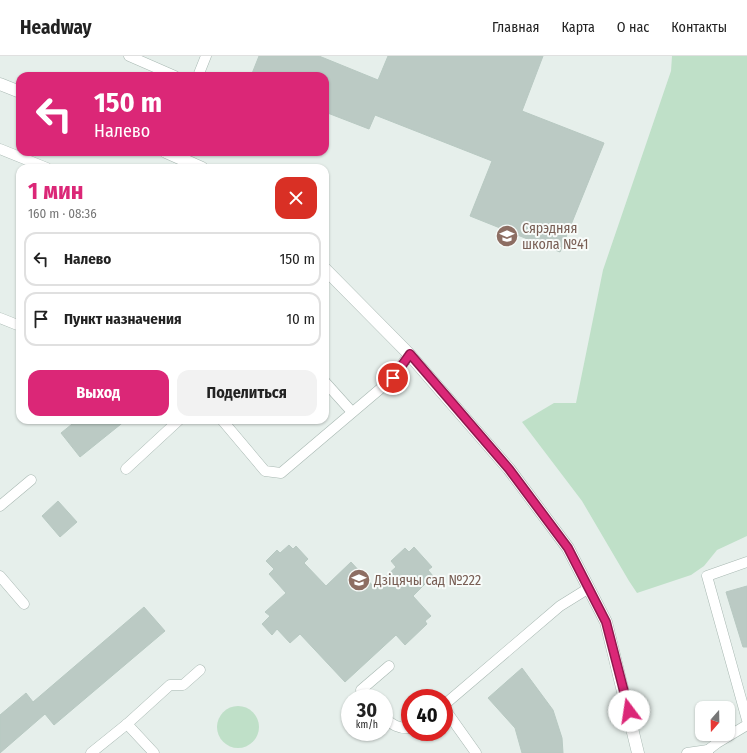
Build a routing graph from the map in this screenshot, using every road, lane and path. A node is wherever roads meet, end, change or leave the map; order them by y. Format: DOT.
graph roads {
  1 [pos="129,56"];
  2 [pos="206,56"];
  3 [pos="166,72"];
  4 [pos="200,72"];
  5 [pos="0,84"];
  6 [pos="16,90"];
  7 [pos="0,149"];
  8 [pos="16,155"];
  9 [pos="17,156"];
  10 [pos="176,156"];
  11 [pos="37,164"];
  12 [pos="193,164"];
  13 [pos="329,273"];
  14 [pos="0,318"];
  15 [pos="16,324"];
  16 [pos="410,354"];
  17 [pos="329,386"];
  18 [pos="352,412"];
  19 [pos="175,424"];
  20 [pos="225,424"];
  21 [pos="126,469"];
  22 [pos="31,480"];
  23 [pos="0,506"];
  24 [pos="747,562"];
  25 [pos="0,576"];
  26 [pos="589,588"];
  27 [pos="24,604"];
  28 [pos="389,666"];
  29 [pos="200,670"];
  30 [pos="363,689"];
  31 [pos="453,697"];
  32 [pos="747,720"];
  33 [pos="453,721"];
  34 [pos="128,724"];
  35 [pos="747,725"];
  36 [pos="708,752"];
  37 [pos="91,753"];
  38 [pos="154,753"];
  39 [pos="476,753"];
  40 [pos="638,753"];
  41 [pos="687,753"];
  1 -- 3 [label="lane"];
  2 -- 4 [label="lane"];
  5 -- 6 [label="street"];
  7 -- 8 [label="lane"];
  9 -- 11 [label="lane"];
  10 -- 12 [label="street"];
  13 -- 16 [label="street"];
  14 -- 15 [label="lane"];
  16 -- 18 [label="lane"];
  16 -- 26 [label="street"];
  17 -- 18 [label="lane"];
  18 -- 20 [label="lane"];
  19 -- 21 [label="lane"];
  22 -- 23 [label="lane"];
  24 -- 32 [label="lane"];
  25 -- 27 [label="lane"];
  26 -- 31 [label="lane"];
  26 -- 40 [label="street"];
  28 -- 30 [label="lane"];
  29 -- 34 [label="lane"];
  33 -- 39 [label="lane"];
  34 -- 37 [label="lane"];
  34 -- 38 [label="lane"];
  35 -- 36 [label="lane"];
  36 -- 41 [label="lane"];
}
